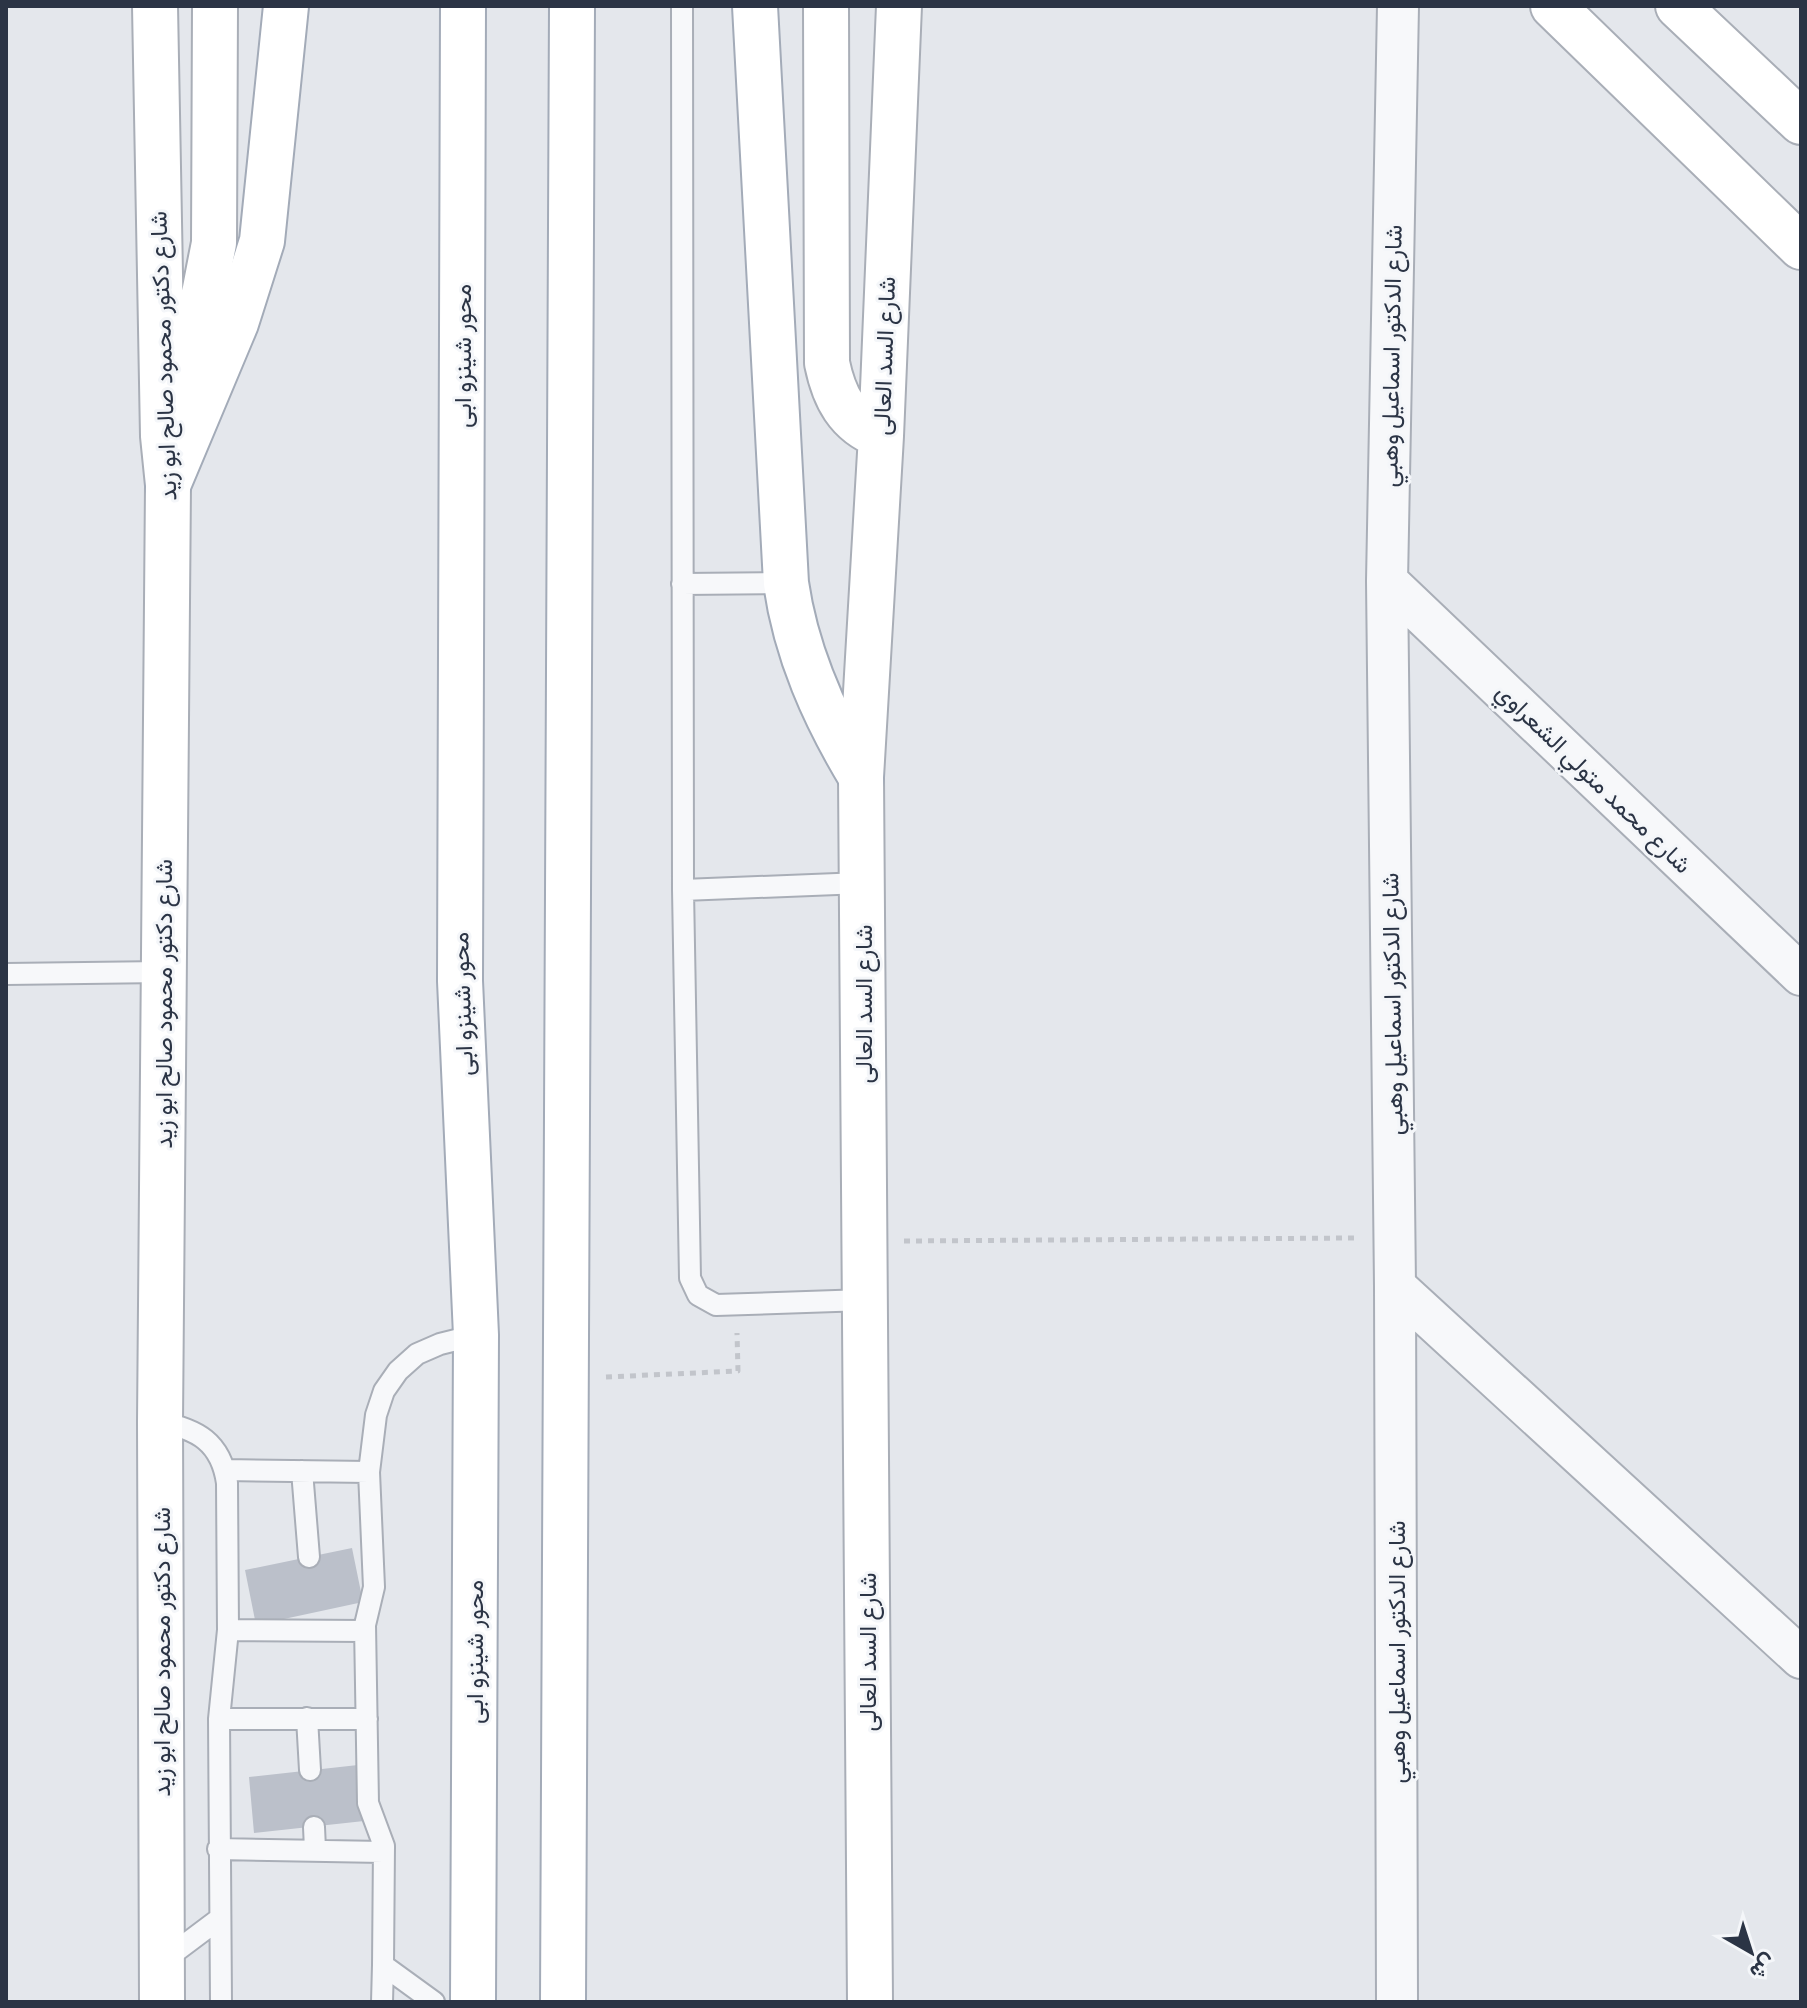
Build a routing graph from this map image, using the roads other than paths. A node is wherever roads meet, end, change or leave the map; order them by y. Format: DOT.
graph roads {
  1 [pos="155,6"];
  2 [pos="215,6"];
  3 [pos="286,6"];
  4 [pos="463,6"];
  5 [pos="572,6"];
  6 [pos="682,6"];
  7 [pos="755,6"];
  8 [pos="826,6"];
  9 [pos="899,6"];
  10 [pos="1398,6"];
  11 [pos="1553,6"];
  12 [pos="1678,6"];
  13 [pos="1801,122"];
  14 [pos="1801,247"];
  15 [pos="163,436"];
  16 [pos="881,436"];
  17 [pos="168,485"];
  18 [pos="1387,581"];
  19 [pos="786,583"];
  20 [pos="682,584"];
  21 [pos="861,777"];
  22 [pos="862,883"];
  23 [pos="683,890"];
  24 [pos="163,972"];
  25 [pos="6,974"];
  26 [pos="1801,975"];
  27 [pos="1395,1286"];
  28 [pos="865,1300"];
  29 [pos="476,1335"];
  30 [pos="160,1422"];
  31 [pos="225,1470"];
  32 [pos="302,1471"];
  33 [pos="369,1472"];
  34 [pos="309,1557"];
  35 [pos="228,1630"];
  36 [pos="365,1631"];
  37 [pos="1801,1658"];
  38 [pos="307,1718"];
  39 [pos="219,1719"];
  40 [pos="367,1719"];
  41 [pos="310,1770"];
  42 [pos="314,1827"];
  43 [pos="218,1849"];
  44 [pos="315,1849"];
  45 [pos="383,1852"];
  46 [pos="219,1919"];
  47 [pos="383,1965"];
  48 [pos="163,1981"];
  49 [pos="221,2002"];
  50 [pos="382,2002"];
  51 [pos="434,2002"];
  52 [pos="473,2002"];
  53 [pos="563,2002"];
  54 [pos="870,2002"];
  55 [pos="1397,2002"];
  1 -- 15 [label="street, شارع دكتور محمود صالح ابو زيد"];
  2 -- 15 [label="street"];
  3 -- 17 [label="street"];
  4 -- 29 [label="street, محور شينزو ابى"];
  5 -- 53 [label="street"];
  6 -- 20 [label="lane"];
  7 -- 19 [label="street"];
  8 -- 16 [label="street"];
  9 -- 16 [label="street, شارع السد العالى"];
  10 -- 18 [label="street, شارع الدكتور اسماعيل وهبي"];
  11 -- 14 [label="street"];
  12 -- 13 [label="street"];
  15 -- 17 [label="street, شارع دكتور محمود صالح ابو زيد"];
  16 -- 21 [label="street, شارع السد العالى"];
  17 -- 24 [label="street, شارع دكتور محمود صالح ابو زيد"];
  18 -- 26 [label="street, شارع محمد متولي الشعراوي"];
  18 -- 27 [label="street, شارع الدكتور اسماعيل وهبي"];
  19 -- 20 [label="lane"];
  19 -- 21 [label="street"];
  20 -- 23 [label="lane"];
  21 -- 22 [label="street, شارع السد العالى"];
  22 -- 23 [label="lane"];
  22 -- 28 [label="street, شارع السد العالى"];
  23 -- 28 [label="lane"];
  24 -- 25 [label="lane"];
  24 -- 30 [label="street, شارع دكتور محمود صالح ابو زيد"];
  27 -- 37 [label="street"];
  27 -- 55 [label="street, شارع الدكتور اسماعيل وهبي"];
  28 -- 54 [label="street, شارع السد العالى"];
  29 -- 33 [label="lane"];
  29 -- 52 [label="street, محور شينزو ابى"];
  30 -- 31 [label="lane"];
  30 -- 48 [label="street, شارع دكتور محمود صالح ابو زيد"];
  31 -- 32 [label="lane"];
  31 -- 35 [label="lane"];
  32 -- 33 [label="lane"];
  32 -- 34 [label="lane"];
  33 -- 36 [label="lane"];
  35 -- 36 [label="lane"];
  35 -- 39 [label="lane"];
  36 -- 40 [label="lane"];
  38 -- 39 [label="lane"];
  38 -- 40 [label="lane"];
  38 -- 41 [label="lane"];
  39 -- 43 [label="lane"];
  40 -- 45 [label="lane"];
  42 -- 44 [label="lane"];
  43 -- 44 [label="lane"];
  43 -- 46 [label="lane"];
  44 -- 45 [label="lane"];
  45 -- 47 [label="lane"];
  46 -- 48 [label="lane"];
  46 -- 49 [label="lane"];
  47 -- 50 [label="lane"];
  47 -- 51 [label="lane"];
}
